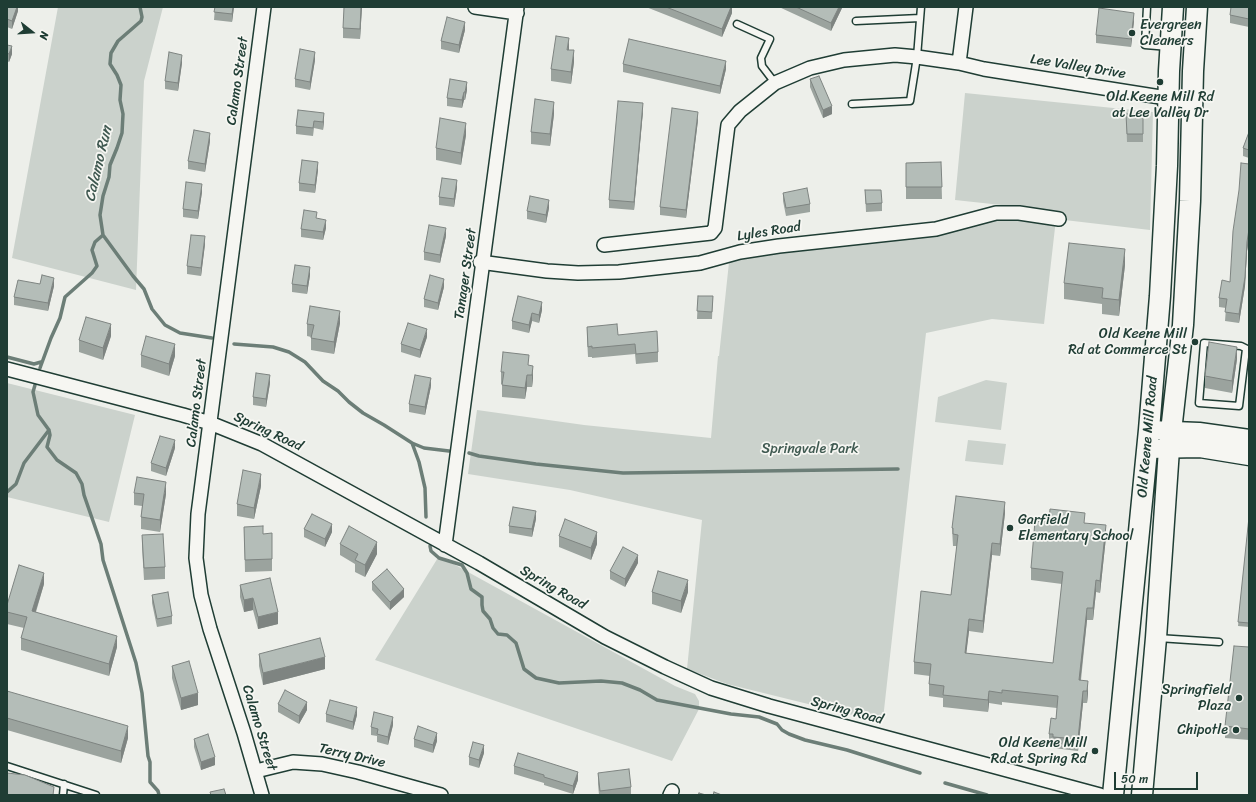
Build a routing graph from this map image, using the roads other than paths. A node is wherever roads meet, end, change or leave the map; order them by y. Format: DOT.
graph roads {
  1 [pos="264,7"];
  2 [pos="475,7"];
  3 [pos="921,7"];
  4 [pos="966,7"];
  5 [pos="1148,7"];
  6 [pos="1173,7"];
  7 [pos="1197,7"];
  8 [pos="517,10"];
  9 [pos="920,18"];
  10 [pos="856,22"];
  11 [pos="736,24"];
  12 [pos="1170,47"];
  13 [pos="917,57"];
  14 [pos="959,63"];
  15 [pos="775,83"];
  16 [pos="1168,98"];
  17 [pos="1192,102"];
  18 [pos="852,104"];
  19 [pos="1059,219"];
  20 [pos="604,245"];
  21 [pos="482,263"];
  22 [pos="1248,350"];
  23 [pos="7,369"];
  24 [pos="210,423"];
  25 [pos="1148,439"];
  26 [pos="1170,439"];
  27 [pos="1249,439"];
  28 [pos="1249,456"];
  29 [pos="445,545"];
  30 [pos="1156,638"];
  31 [pos="1219,642"];
  32 [pos="7,766"];
  33 [pos="256,771"];
  34 [pos="64,784"];
  35 [pos="62,795"];
  36 [pos="96,795"];
  37 [pos="262,795"];
  38 [pos="441,795"];
  39 [pos="1100,795"];
  40 [pos="1113,795"];
  41 [pos="1142,795"];
  1 -- 24 [label="street, Calamo Street"];
  2 -- 8 [label="street"];
  3 -- 9 [label="lane"];
  4 -- 14 [label="street"];
  5 -- 12 [label="lane"];
  6 -- 12 [label="main road, Old Keene Mill Road"];
  7 -- 17 [label="main road, Old Keene Mill Road"];
  8 -- 21 [label="street, Tanager Street"];
  9 -- 10 [label="lane"];
  9 -- 13 [label="lane"];
  11 -- 15 [label="lane"];
  12 -- 16 [label="main road, Old Keene Mill Road"];
  13 -- 14 [label="street, Lee Valley Drive"];
  13 -- 15 [label="street, Lee Valley Drive"];
  13 -- 18 [label="lane"];
  14 -- 16 [label="street, Lee Valley Drive"];
  15 -- 20 [label="street, Lee Valley Drive"];
  16 -- 17 [label="street, Lee Valley Drive"];
  16 -- 25 [label="main road, Old Keene Mill Road"];
  17 -- 26 [label="main road, Old Keene Mill Road"];
  19 -- 21 [label="street, Lyles Road"];
  21 -- 29 [label="street, Tanager Street"];
  22 -- 22 [label="lane"];
  23 -- 24 [label="street, Spring Road"];
  24 -- 29 [label="street, Spring Road"];
  24 -- 33 [label="street, Calamo Street"];
  25 -- 26 [label="street"];
  25 -- 40 [label="main road, Old Keene Mill Road"];
  26 -- 27 [label="street"];
  26 -- 28 [label="street"];
  26 -- 30 [label="main road, Old Keene Mill Road"];
  29 -- 39 [label="street, Spring Road"];
  30 -- 31 [label="lane"];
  30 -- 41 [label="main road, Old Keene Mill Road"];
  32 -- 34 [label="lane"];
  33 -- 37 [label="street, Calamo Street"];
  33 -- 38 [label="street, Terry Drive"];
  34 -- 35 [label="lane"];
  34 -- 36 [label="lane"];
}
